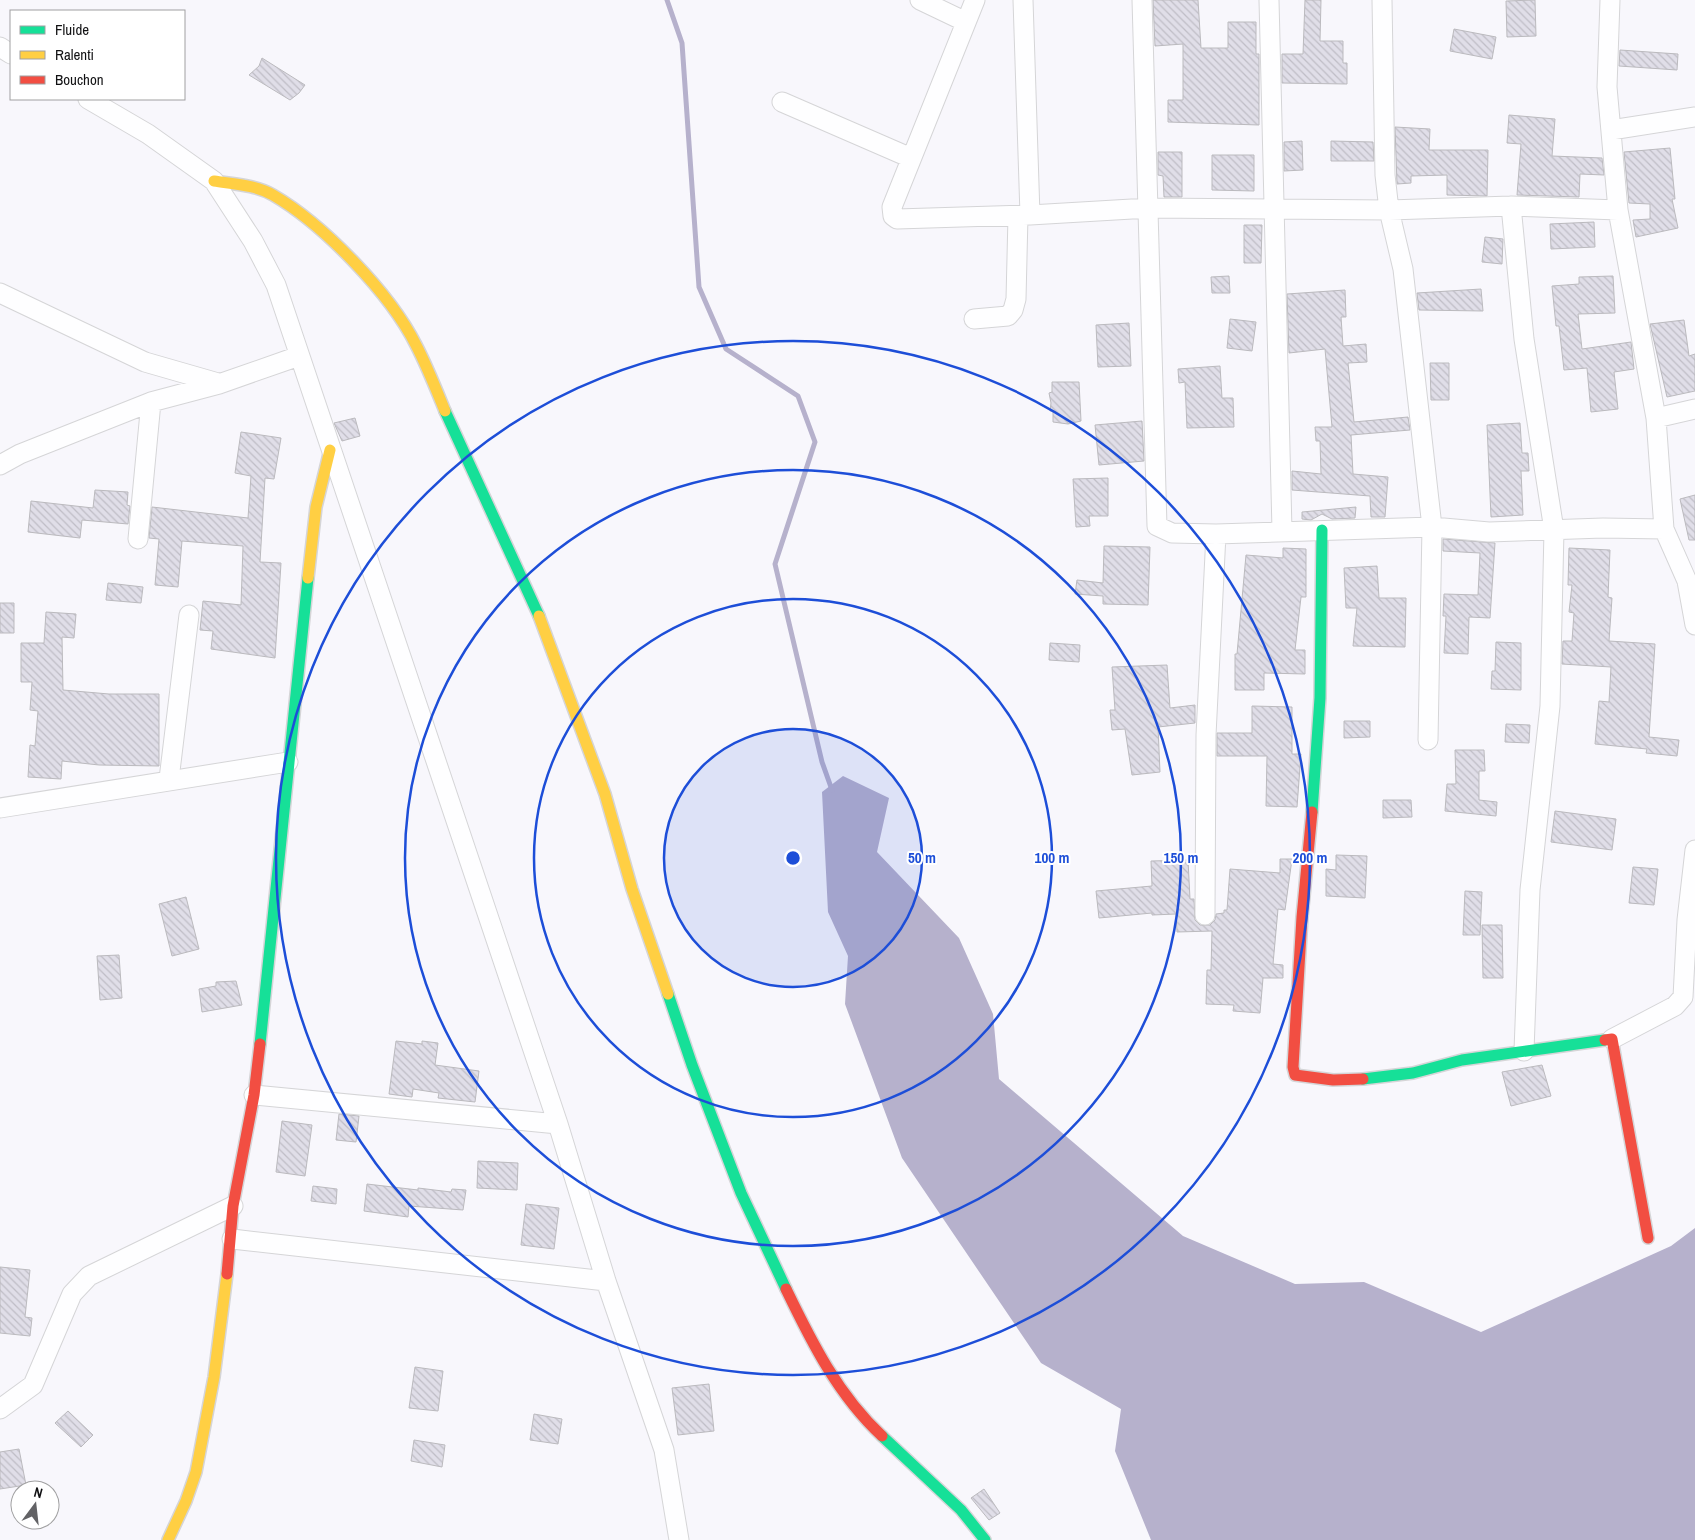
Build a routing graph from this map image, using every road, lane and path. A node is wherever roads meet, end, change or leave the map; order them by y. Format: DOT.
graph roads {
  1 [pos="920,0"];
  2 [pos="975,0"];
  3 [pos="1023,0"];
  4 [pos="1142,0"];
  5 [pos="1269,0"];
  6 [pos="1382,0"];
  7 [pos="1610,0"];
  8 [pos="966,22"];
  9 [pos="90,100"];
  10 [pos="782,102"];
  11 [pos="1695,117"];
  12 [pos="1611,130"];
  13 [pos="911,158"];
  14 [pos="214,181"];
  15 [pos="1511,206"];
  16 [pos="1149,208"];
  17 [pos="1275,208"];
  18 [pos="1389,210"];
  19 [pos="1618,210"];
  20 [pos="1024,216"];
  21 [pos="0,293"];
  22 [pos="974,319"];
  23 [pos="298,356"];
  24 [pos="220,384"];
  25 [pos="151,402"];
  26 [pos="1695,408"];
  27 [pos="1656,418"];
  28 [pos="330,450"];
  29 [pos="0,465"];
  30 [pos="1432,528"];
  31 [pos="1664,529"];
  32 [pos="1322,530"];
  33 [pos="1554,530"];
  34 [pos="1282,531"];
  35 [pos="1216,534"];
  36 [pos="138,539"];
  37 [pos="189,615"];
  38 [pos="1695,625"];
  39 [pos="1428,740"];
  40 [pos="288,762"];
  41 [pos="169,780"];
  42 [pos="0,808"];
  43 [pos="1695,850"];
  44 [pos="1205,915"];
  45 [pos="1612,1039"];
  46 [pos="1524,1051"];
  47 [pos="254,1095"];
  48 [pos="558,1124"];
  49 [pos="233,1206"];
  50 [pos="1648,1238"];
  51 [pos="232,1239"];
  52 [pos="606,1281"];
  53 [pos="0,1409"];
  54 [pos="168,1540"];
  55 [pos="680,1540"];
  56 [pos="985,1540"];
  1 -- 8 [label="street"];
  2 -- 8 [label="street"];
  3 -- 20 [label="street"];
  4 -- 16 [label="street"];
  5 -- 17 [label="street"];
  6 -- 18 [label="street"];
  7 -- 12 [label="street"];
  8 -- 13 [label="street"];
  9 -- 14 [label="street"];
  10 -- 13 [label="street"];
  11 -- 12 [label="street"];
  12 -- 19 [label="street"];
  13 -- 20 [label="street"];
  14 -- 23 [label="street"];
  14 -- 56 [label="street"];
  15 -- 18 [label="street"];
  15 -- 19 [label="street"];
  15 -- 33 [label="street"];
  16 -- 17 [label="street"];
  16 -- 20 [label="street"];
  16 -- 35 [label="street"];
  17 -- 18 [label="street"];
  17 -- 34 [label="street"];
  18 -- 30 [label="street"];
  19 -- 27 [label="street"];
  20 -- 22 [label="street"];
  21 -- 24 [label="street"];
  23 -- 24 [label="street"];
  23 -- 28 [label="street"];
  24 -- 25 [label="street"];
  25 -- 29 [label="street"];
  25 -- 36 [label="street"];
  26 -- 27 [label="street"];
  27 -- 31 [label="street"];
  28 -- 40 [label="street"];
  28 -- 48 [label="street"];
  30 -- 32 [label="street"];
  30 -- 33 [label="street"];
  30 -- 39 [label="street"];
  31 -- 33 [label="street"];
  31 -- 38 [label="street"];
  32 -- 34 [label="street"];
  32 -- 46 [label="street"];
  33 -- 46 [label="street"];
  34 -- 35 [label="street"];
  35 -- 44 [label="street"];
  37 -- 41 [label="street"];
  40 -- 41 [label="street"];
  40 -- 47 [label="street"];
  41 -- 42 [label="street"];
  43 -- 45 [label="street"];
  45 -- 46 [label="street"];
  45 -- 50 [label="street"];
  47 -- 48 [label="street"];
  47 -- 49 [label="street"];
  48 -- 52 [label="street"];
  49 -- 51 [label="street"];
  49 -- 53 [label="street"];
  51 -- 52 [label="street"];
  51 -- 54 [label="street"];
  52 -- 55 [label="street"];
}
